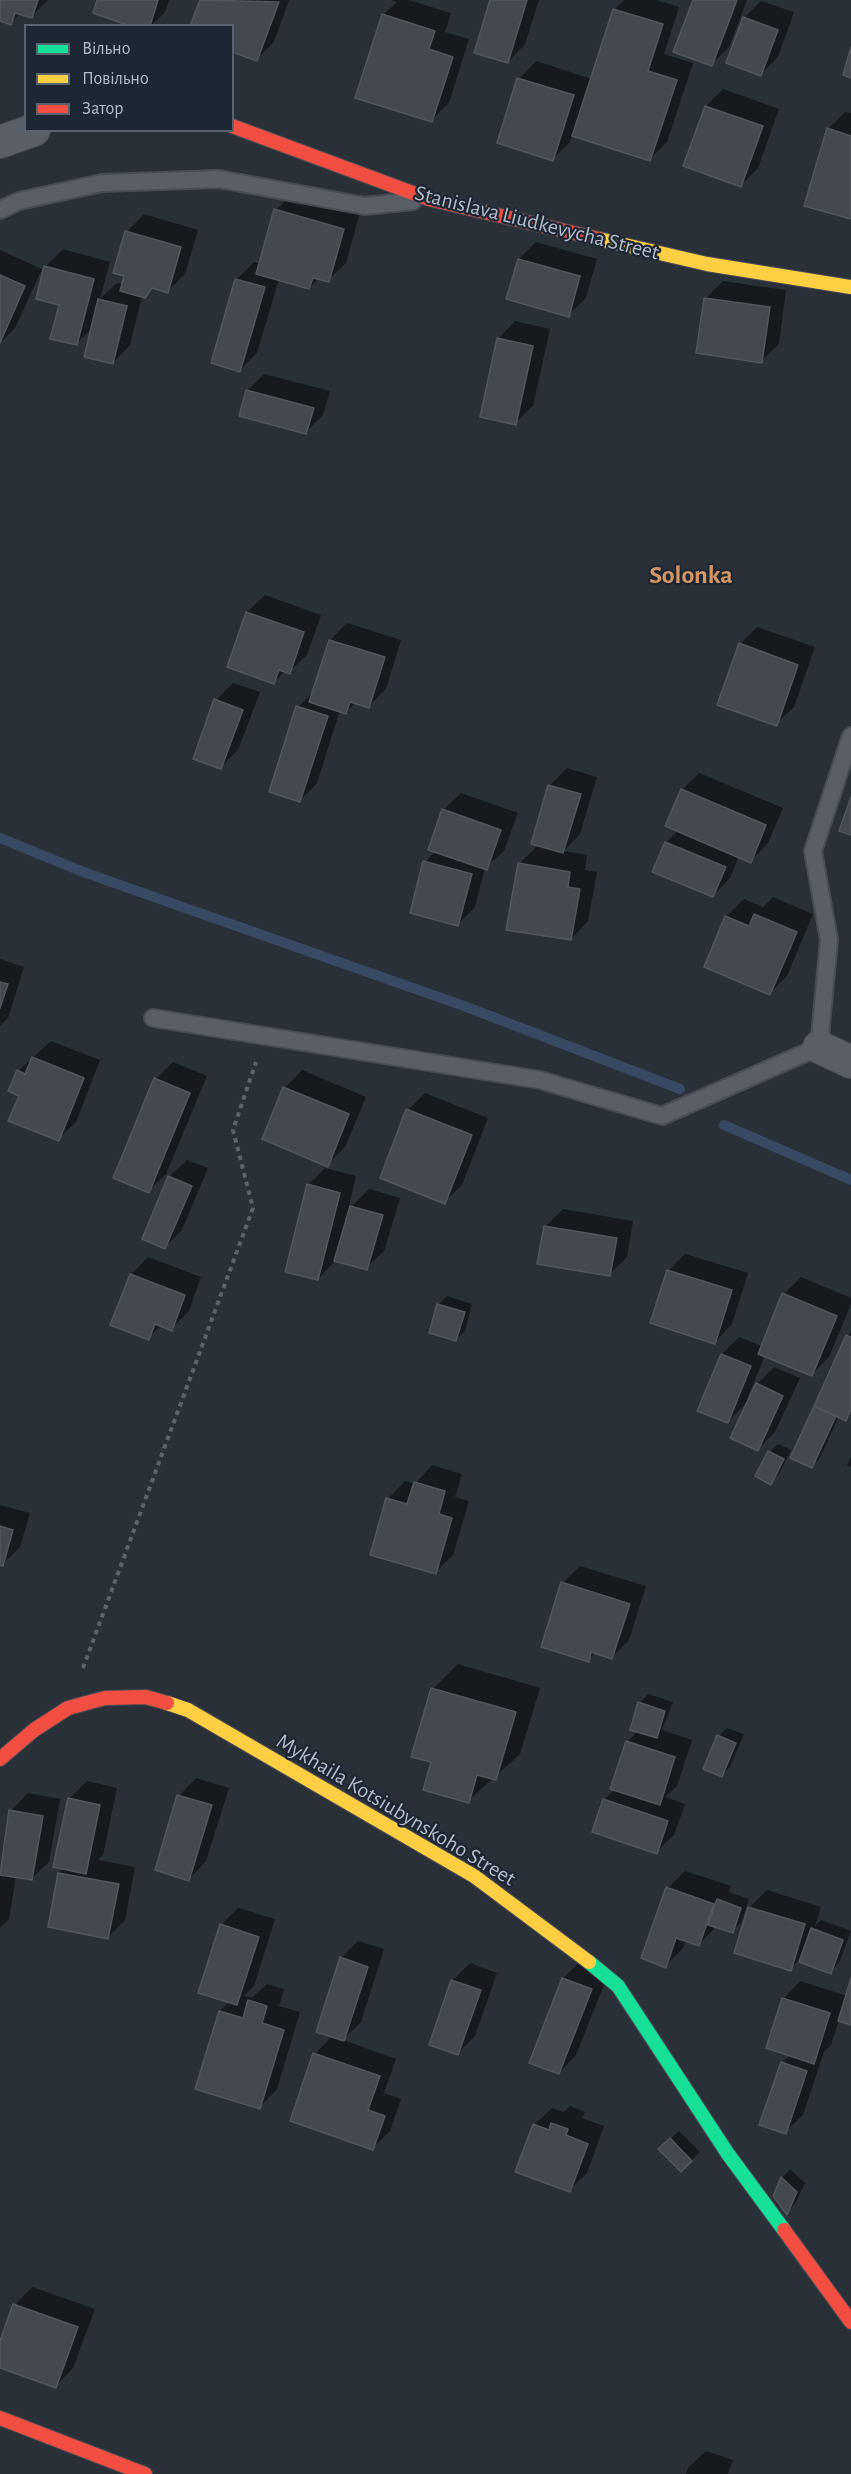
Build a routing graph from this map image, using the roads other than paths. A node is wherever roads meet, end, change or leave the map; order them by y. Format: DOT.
graph roads {
  1 [pos="234,127"];
  2 [pos="28,132"];
  3 [pos="0,142"];
  4 [pos="429,199"];
  5 [pos="0,210"];
  6 [pos="851,287"];
  7 [pos="851,736"];
  8 [pos="153,1018"];
  9 [pos="819,1047"];
  10 [pos="851,1062"];
  11 [pos="0,1760"];
  12 [pos="851,2322"];
  13 [pos="0,2418"];
  14 [pos="146,2474"];
  1 -- 4 [label="street, Stanislava Liudkevycha Street"];
  2 -- 3 [label="street"];
  4 -- 5 [label="lane"];
  4 -- 6 [label="street, Stanislava Liudkevycha Street"];
  7 -- 9 [label="lane"];
  8 -- 9 [label="lane"];
  9 -- 10 [label="street"];
  11 -- 12 [label="street, Mykhaila Kotsiubynskoho Street"];
  13 -- 14 [label="street"];
}
